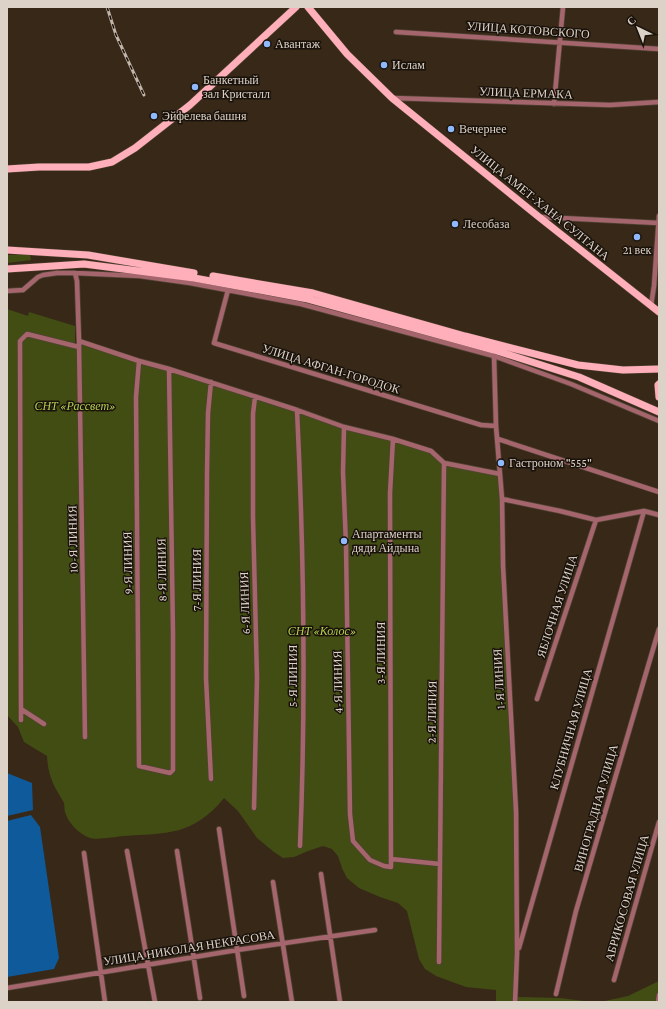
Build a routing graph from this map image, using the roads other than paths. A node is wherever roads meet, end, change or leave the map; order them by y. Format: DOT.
graph roads {
  1 [pos="296,7"];
  2 [pos="308,7"];
  3 [pos="563,7"];
  4 [pos="396,32"];
  5 [pos="560,42"];
  6 [pos="659,49"];
  7 [pos="392,98"];
  8 [pos="659,102"];
  9 [pos="554,104"];
  10 [pos="7,169"];
  11 [pos="659,216"];
  12 [pos="539,217"];
  13 [pos="659,223"];
  14 [pos="7,250"];
  15 [pos="7,269"];
  16 [pos="75,273"];
  17 [pos="657,286"];
  18 [pos="228,290"];
  19 [pos="7,291"];
  20 [pos="651,306"];
  21 [pos="659,312"];
  22 [pos="79,341"];
  23 [pos="79,347"];
  24 [pos="494,356"];
  25 [pos="139,361"];
  26 [pos="169,369"];
  27 [pos="659,369"];
  28 [pos="210,382"];
  29 [pos="659,384"];
  30 [pos="255,397"];
  31 [pos="659,397"];
  32 [pos="297,410"];
  33 [pos="659,412"];
  34 [pos="659,421"];
  35 [pos="496,426"];
  36 [pos="344,427"];
  37 [pos="393,439"];
  38 [pos="498,439"];
  39 [pos="444,463"];
  40 [pos="500,474"];
  41 [pos="659,492"];
  42 [pos="502,499"];
  43 [pos="644,511"];
  44 [pos="659,515"];
  45 [pos="596,520"];
  46 [pos="659,629"];
  47 [pos="537,699"];
  48 [pos="21,709"];
  49 [pos="21,720"];
  50 [pos="44,724"];
  51 [pos="85,737"];
  52 [pos="173,770"];
  53 [pos="211,779"];
  54 [pos="254,808"];
  55 [pos="659,822"];
  56 [pos="219,829"];
  57 [pos="300,846"];
  58 [pos="127,851"];
  59 [pos="177,851"];
  60 [pos="84,853"];
  61 [pos="391,859"];
  62 [pos="440,864"];
  63 [pos="391,867"];
  64 [pos="321,874"];
  65 [pos="273,882"];
  66 [pos="375,930"];
  67 [pos="330,936"];
  68 [pos="283,943"];
  69 [pos="237,950"];
  70 [pos="517,953"];
  71 [pos="194,957"];
  72 [pos="439,962"];
  73 [pos="148,964"];
  74 [pos="101,972"];
  75 [pos="614,980"];
  76 [pos="7,988"];
  77 [pos="556,994"];
  78 [pos="659,995"];
  79 [pos="244,996"];
  80 [pos="200,998"];
  81 [pos="105,1002"];
  82 [pos="155,1002"];
  83 [pos="292,1002"];
  84 [pos="340,1002"];
  85 [pos="515,1002"];
  86 [pos="658,1002"];
  1 -- 10 [label="main road"];
  2 -- 7 [label="main road, УЛИЦА АМЕТ-ХАНА СУЛТАНА"];
  3 -- 5 [label="street"];
  4 -- 5 [label="street, УЛИЦА КОТОВСКОГО"];
  5 -- 6 [label="street, УЛИЦА КОТОВСКОГО"];
  5 -- 9 [label="street"];
  7 -- 9 [label="street, УЛИЦА ЕРМАКА"];
  7 -- 12 [label="main road, УЛИЦА АМЕТ-ХАНА СУЛТАНА"];
  8 -- 9 [label="street, УЛИЦА ЕРМАКА"];
  11 -- 13 [label="street"];
  12 -- 13 [label="street"];
  12 -- 20 [label="main road, УЛИЦА АМЕТ-ХАНА СУЛТАНА"];
  13 -- 17 [label="street"];
  14 -- 27 [label="main road"];
  15 -- 33 [label="main road"];
  16 -- 18 [label="street"];
  16 -- 19 [label="street"];
  16 -- 22 [label="street, 10-Я ЛИНИЯ"];
  17 -- 20 [label="street"];
  18 -- 24 [label="street"];
  18 -- 35 [label="street, УЛИЦА АФГАН-ГОРОДОК"];
  20 -- 21 [label="main road, УЛИЦА АМЕТ-ХАНА СУЛТАНА"];
  22 -- 23 [label="street, 10-Я ЛИНИЯ"];
  22 -- 25 [label="street"];
  23 -- 48 [label="street"];
  23 -- 51 [label="street, 10-Я ЛИНИЯ"];
  24 -- 34 [label="street"];
  24 -- 35 [label="street, 1-Я ЛИНИЯ"];
  25 -- 26 [label="street"];
  25 -- 52 [label="street, 9-Я ЛИНИЯ"];
  26 -- 28 [label="street"];
  26 -- 52 [label="street, 8-Я ЛИНИЯ"];
  28 -- 30 [label="street"];
  28 -- 53 [label="street, 7-Я ЛИНИЯ"];
  29 -- 31 [label="main road"];
  30 -- 32 [label="street"];
  30 -- 54 [label="street, 6-Я ЛИНИЯ"];
  32 -- 36 [label="street"];
  32 -- 57 [label="street, 5-Я ЛИНИЯ"];
  35 -- 38 [label="street, 1-Я ЛИНИЯ"];
  36 -- 37 [label="street"];
  36 -- 63 [label="street, 4-Я ЛИНИЯ"];
  37 -- 39 [label="street"];
  37 -- 61 [label="street, 3-Я ЛИНИЯ"];
  38 -- 40 [label="street, 1-Я ЛИНИЯ"];
  38 -- 41 [label="street"];
  39 -- 40 [label="street"];
  39 -- 62 [label="street, 2-Я ЛИНИЯ"];
  40 -- 42 [label="street, 1-Я ЛИНИЯ"];
  42 -- 45 [label="street"];
  42 -- 70 [label="street, 1-Я ЛИНИЯ"];
  43 -- 44 [label="street"];
  43 -- 45 [label="street"];
  43 -- 70 [label="street, КЛУБНИЧНАЯ УЛИЦА"];
  45 -- 47 [label="street, ЯБЛОЧНАЯ УЛИЦА"];
  46 -- 77 [label="street, ВИНОГРАДНАЯ УЛИЦА"];
  48 -- 49 [label="street"];
  48 -- 50 [label="street"];
  55 -- 75 [label="street, АБРИКОСОВАЯ УЛИЦА"];
  56 -- 69 [label="street"];
  58 -- 73 [label="street"];
  59 -- 71 [label="street"];
  60 -- 74 [label="street"];
  61 -- 62 [label="street"];
  61 -- 63 [label="street, 3-Я ЛИНИЯ"];
  62 -- 72 [label="street, 2-Я ЛИНИЯ"];
  64 -- 67 [label="street"];
  65 -- 68 [label="street"];
  66 -- 67 [label="street, УЛИЦА НИКОЛАЯ НЕКРАСОВА"];
  67 -- 68 [label="street, УЛИЦА НИКОЛАЯ НЕКРАСОВА"];
  67 -- 84 [label="street"];
  68 -- 69 [label="street, УЛИЦА НИКОЛАЯ НЕКРАСОВА"];
  68 -- 83 [label="street"];
  69 -- 71 [label="street, УЛИЦА НИКОЛАЯ НЕКРАСОВА"];
  69 -- 79 [label="street"];
  70 -- 85 [label="street, 1-Я ЛИНИЯ"];
  71 -- 73 [label="street, УЛИЦА НИКОЛАЯ НЕКРАСОВА"];
  71 -- 80 [label="street"];
  73 -- 74 [label="street, УЛИЦА НИКОЛАЯ НЕКРАСОВА"];
  73 -- 82 [label="street"];
  74 -- 76 [label="street, УЛИЦА НИКОЛАЯ НЕКРАСОВА"];
  74 -- 81 [label="street"];
  78 -- 86 [label="street"];
}
